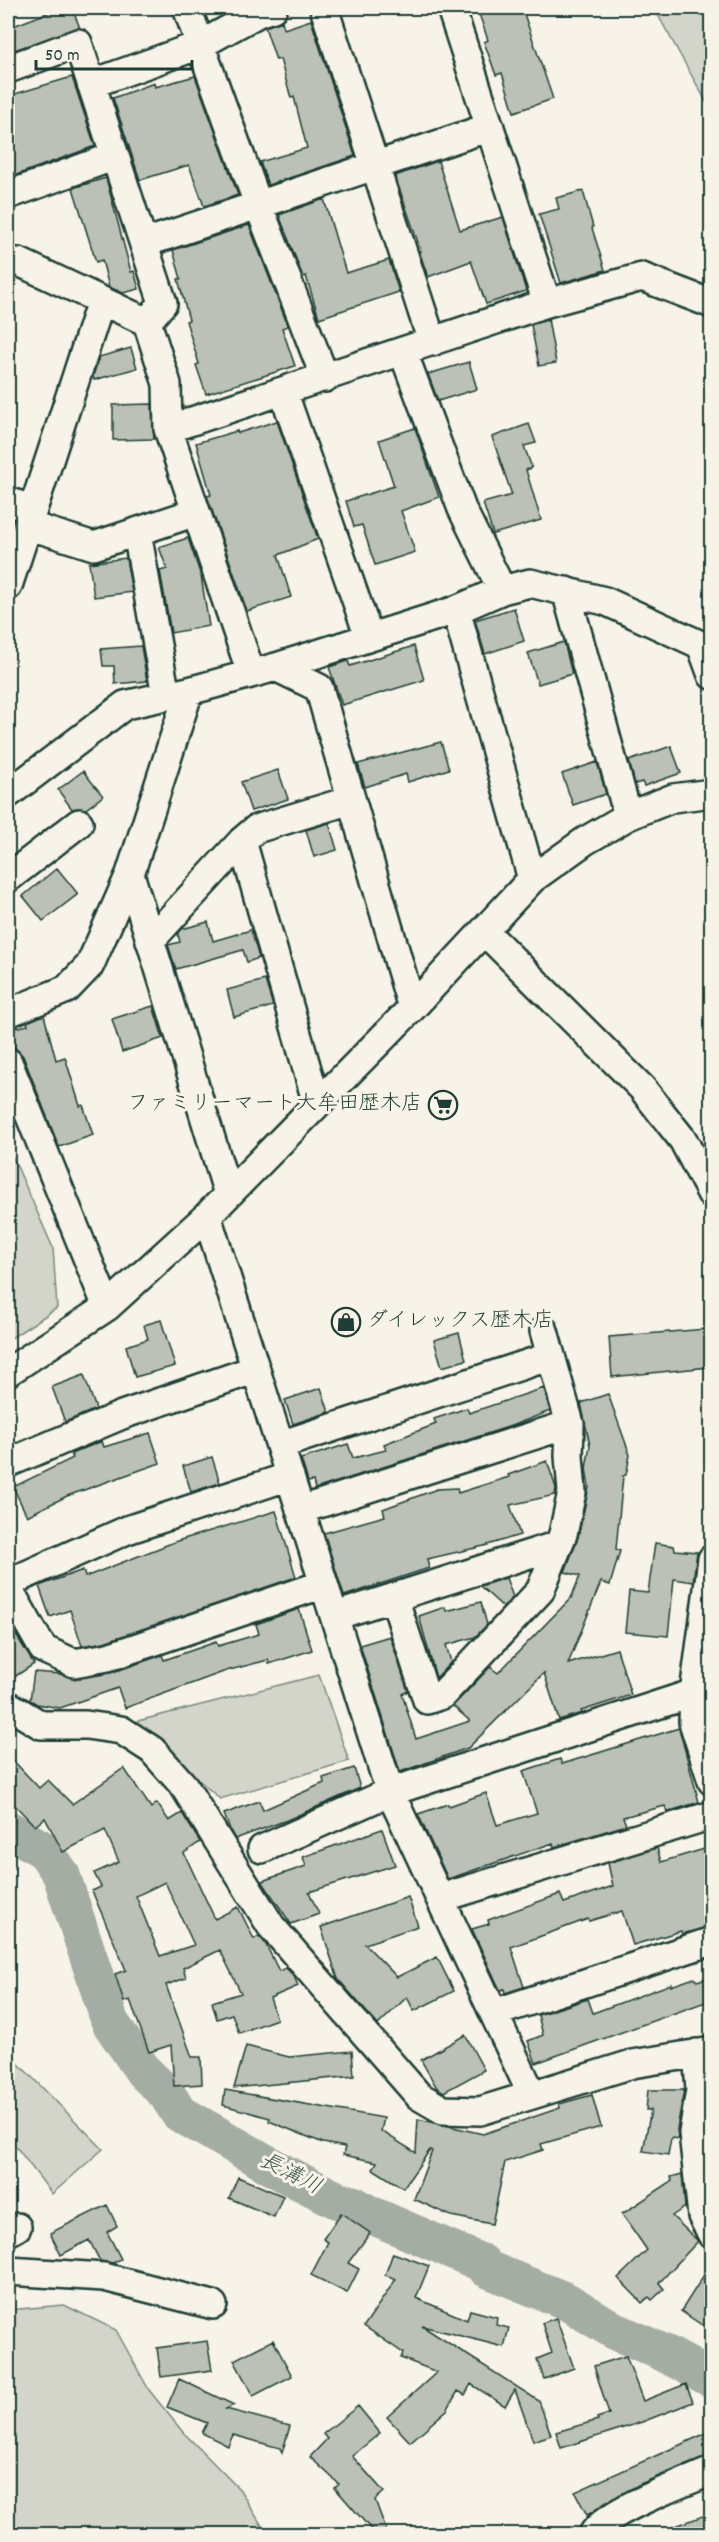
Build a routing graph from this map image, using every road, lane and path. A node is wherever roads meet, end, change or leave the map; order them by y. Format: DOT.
graph roads {
  1 [pos="187,8"];
  2 [pos="273,8"];
  3 [pos="324,8"];
  4 [pos="451,8"];
  5 [pos="200,45"];
  6 [pos="8,69"];
  7 [pos="91,84"];
  8 [pos="490,127"];
  9 [pos="115,156"];
  10 [pos="374,166"];
  11 [pos="8,195"];
  12 [pos="258,204"];
  13 [pos="145,243"];
  14 [pos="8,262"];
  15 [pos="101,300"];
  16 [pos="547,303"];
  17 [pos="711,304"];
  18 [pos="147,322"];
  19 [pos="432,342"];
  20 [pos="403,352"];
  21 [pos="325,378"];
  22 [pos="283,391"];
  23 [pos="168,429"];
  24 [pos="8,501"];
  25 [pos="196,512"];
  26 [pos="30,518"];
  27 [pos="137,532"];
  28 [pos="8,586"];
  29 [pos="502,590"];
  30 [pos="566,591"];
  31 [pos="456,610"];
  32 [pos="369,637"];
  33 [pos="263,670"];
  34 [pos="711,675"];
  35 [pos="177,693"];
  36 [pos="711,793"];
  37 [pos="8,794"];
  38 [pos="351,800"];
  39 [pos="628,816"];
  40 [pos="79,823"];
  41 [pos="242,841"];
  42 [pos="130,874"];
  43 [pos="8,878"];
  44 [pos="532,879"];
  45 [pos="485,932"];
  46 [pos="150,941"];
  47 [pos="412,1008"];
  48 [pos="8,1012"];
  49 [pos="8,1062"];
  50 [pos="317,1104"];
  51 [pos="228,1194"];
  52 [pos="711,1195"];
  53 [pos="207,1216"];
  54 [pos="107,1307"];
  55 [pos="256,1369"];
  56 [pos="8,1372"];
  57 [pos="570,1424"];
  58 [pos="280,1445"];
  59 [pos="8,1463"];
  60 [pos="290,1476"];
  61 [pos="300,1510"];
  62 [pos="558,1545"];
  63 [pos="711,1558"];
  64 [pos="8,1583"];
  65 [pos="324,1584"];
  66 [pos="8,1588"];
  67 [pos="394,1597"];
  68 [pos="335,1616"];
  69 [pos="694,1693"];
  70 [pos="8,1705"];
  71 [pos="711,1781"];
  72 [pos="390,1792"];
  73 [pos="711,1815"];
  74 [pos="262,1849"];
  75 [pos="441,1898"];
  76 [pos="711,1941"];
  77 [pos="494,2013"];
  78 [pos="704,2052"];
  79 [pos="532,2095"];
  80 [pos="711,2235"];
  81 [pos="8,2271"];
  82 [pos="213,2305"];
  83 [pos="711,2471"];
  84 [pos="593,2535"];
  1 -- 5 [label="street"];
  2 -- 5 [label="street"];
  3 -- 10 [label="street"];
  4 -- 8 [label="street"];
  5 -- 7 [label="street"];
  5 -- 12 [label="street"];
  6 -- 7 [label="street"];
  7 -- 9 [label="street"];
  8 -- 10 [label="street"];
  8 -- 16 [label="street"];
  9 -- 11 [label="street"];
  9 -- 13 [label="street"];
  10 -- 12 [label="street"];
  10 -- 19 [label="street"];
  12 -- 13 [label="street"];
  12 -- 21 [label="street"];
  13 -- 18 [label="street"];
  14 -- 15 [label="street"];
  15 -- 18 [label="street"];
  15 -- 26 [label="street"];
  16 -- 17 [label="street"];
  16 -- 19 [label="street"];
  18 -- 23 [label="street"];
  19 -- 20 [label="street"];
  20 -- 21 [label="street"];
  20 -- 29 [label="street"];
  21 -- 22 [label="street"];
  22 -- 23 [label="street"];
  22 -- 32 [label="street"];
  23 -- 25 [label="street"];
  24 -- 26 [label="street"];
  25 -- 27 [label="street"];
  25 -- 33 [label="street"];
  26 -- 27 [label="street"];
  26 -- 28 [label="street"];
  27 -- 35 [label="street"];
  29 -- 30 [label="street"];
  29 -- 31 [label="street"];
  30 -- 34 [label="street"];
  30 -- 39 [label="street"];
  31 -- 32 [label="street"];
  31 -- 44 [label="street"];
  32 -- 33 [label="street"];
  33 -- 35 [label="street"];
  33 -- 38 [label="street"];
  35 -- 37 [label="street"];
  35 -- 42 [label="street"];
  36 -- 39 [label="street"];
  38 -- 41 [label="street"];
  38 -- 47 [label="street"];
  39 -- 44 [label="street"];
  40 -- 43 [label="street"];
  41 -- 46 [label="street"];
  41 -- 50 [label="street"];
  42 -- 46 [label="street"];
  42 -- 48 [label="street"];
  44 -- 45 [label="street"];
  45 -- 47 [label="street"];
  45 -- 52 [label="street"];
  46 -- 51 [label="street"];
  47 -- 50 [label="street"];
  49 -- 54 [label="street"];
  50 -- 51 [label="street"];
  51 -- 53 [label="street"];
  53 -- 54 [label="street"];
  53 -- 55 [label="street"];
  54 -- 56 [label="street"];
  55 -- 58 [label="street"];
  55 -- 59 [label="street"];
  57 -- 58 [label="street"];
  57 -- 61 [label="street"];
  57 -- 62 [label="street"];
  58 -- 60 [label="street"];
  60 -- 61 [label="street"];
  60 -- 64 [label="street"];
  61 -- 65 [label="street"];
  62 -- 67 [label="street"];
  62 -- 67 [label="street"];
  63 -- 69 [label="street"];
  65 -- 66 [label="street"];
  65 -- 68 [label="street"];
  67 -- 68 [label="street"];
  68 -- 72 [label="street"];
  69 -- 71 [label="street"];
  69 -- 72 [label="street"];
  70 -- 79 [label="street"];
  72 -- 74 [label="street"];
  72 -- 75 [label="street"];
  73 -- 75 [label="street"];
  75 -- 77 [label="street"];
  76 -- 77 [label="street"];
  77 -- 79 [label="street"];
  78 -- 79 [label="street"];
  78 -- 80 [label="street"];
  81 -- 82 [label="street"];
  83 -- 84 [label="street"];
}
